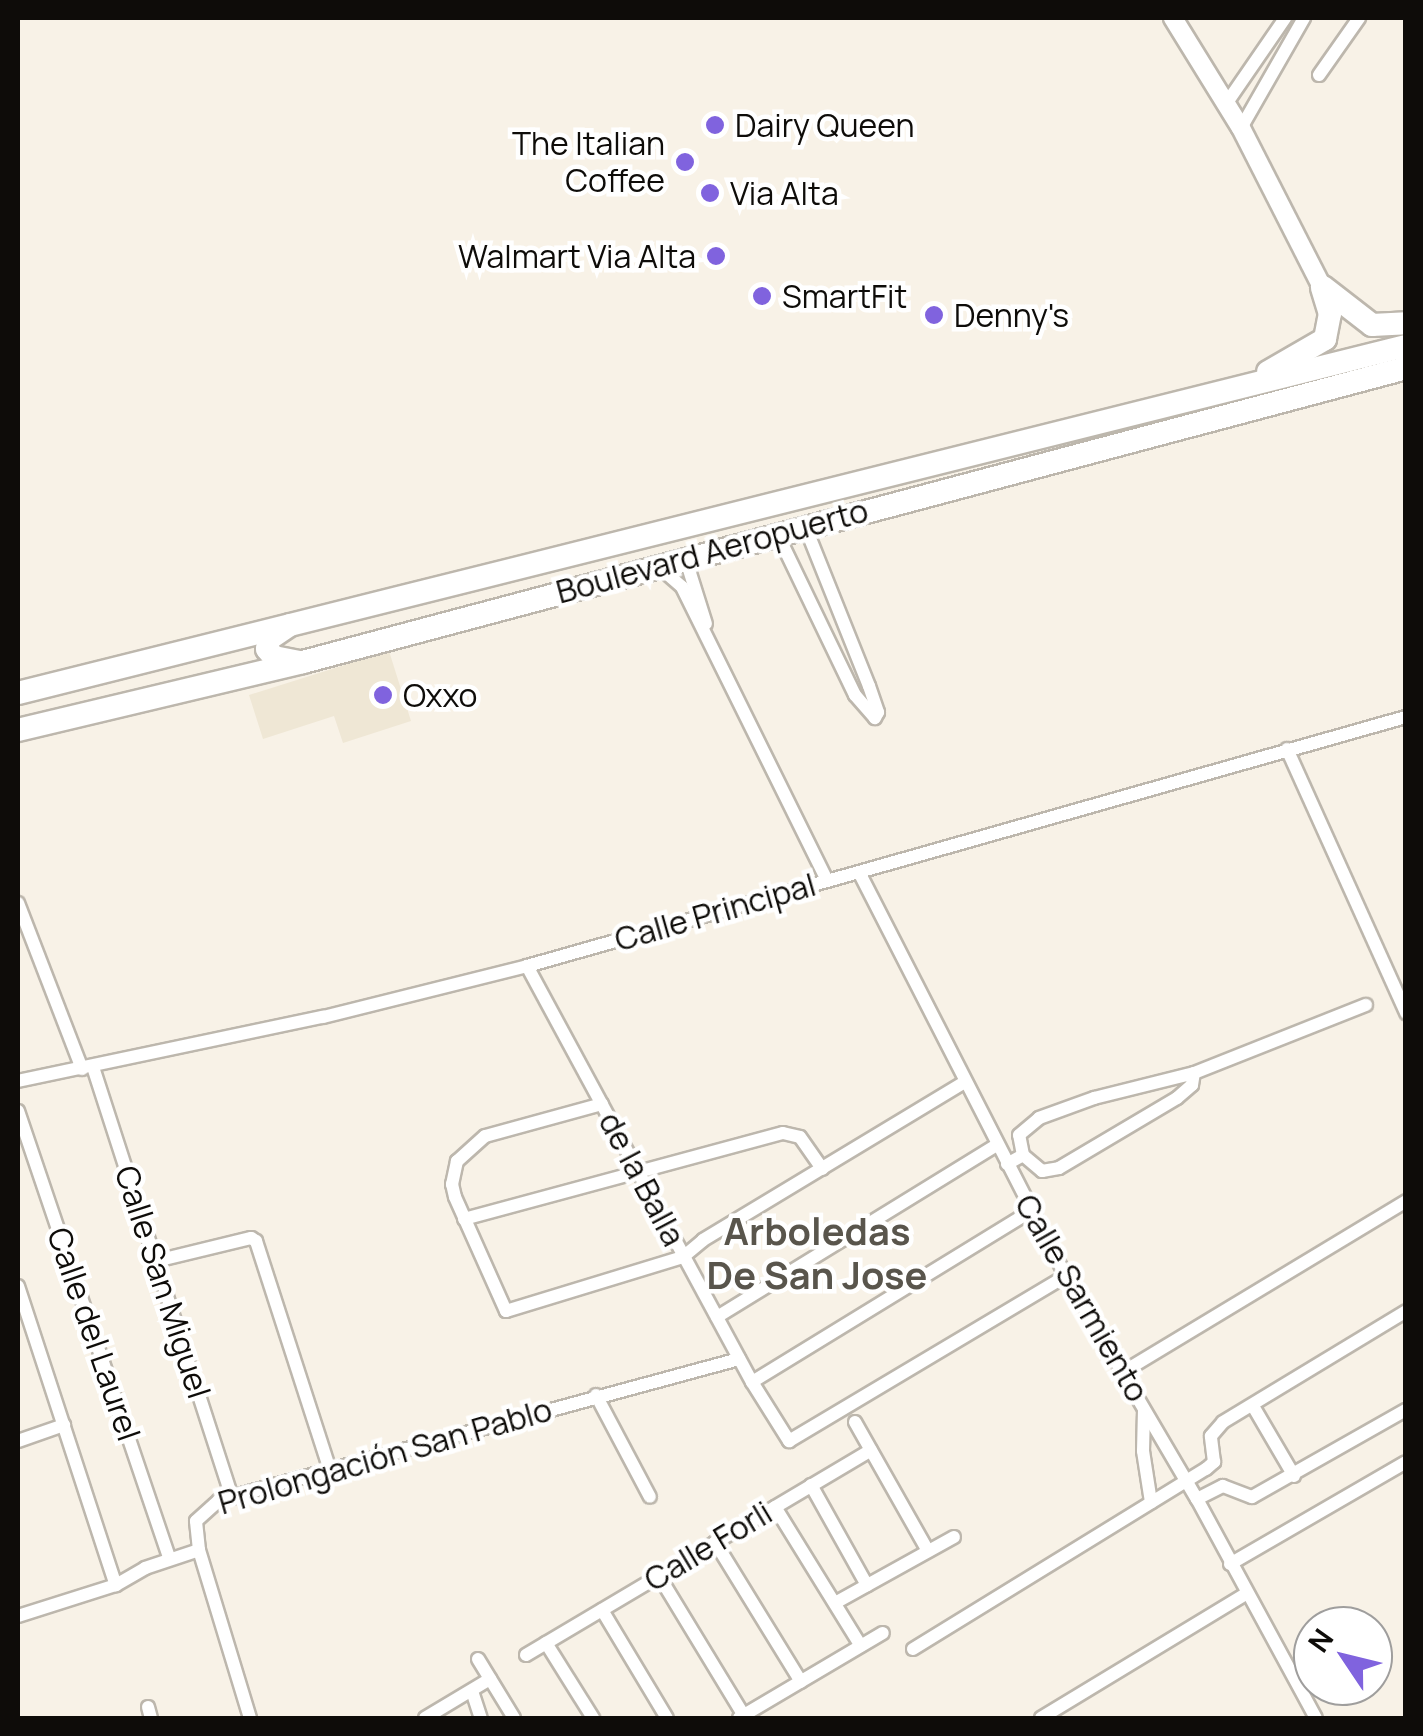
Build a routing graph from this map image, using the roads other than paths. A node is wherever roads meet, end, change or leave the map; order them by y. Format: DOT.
graph roads {
  1 [pos="1173,18"];
  2 [pos="1359,18"];
  3 [pos="1295,19"];
  4 [pos="1249,72"];
  5 [pos="1320,75"];
  6 [pos="1266,84"];
  7 [pos="1226,104"];
  8 [pos="1241,128"];
  9 [pos="1322,287"];
  10 [pos="1406,323"];
  11 [pos="1406,346"];
  12 [pos="1406,368"];
  13 [pos="1247,386"];
  14 [pos="804,525"];
  15 [pos="777,533"];
  16 [pos="685,558"];
  17 [pos="656,565"];
  18 [pos="307,617"];
  19 [pos="223,639"];
  20 [pos="714,650"];
  21 [pos="303,662"];
  22 [pos="208,686"];
  23 [pos="18,692"];
  24 [pos="1406,717"];
  25 [pos="18,730"];
  26 [pos="1288,748"];
  27 [pos="858,872"];
  28 [pos="827,880"];
  29 [pos="18,903"];
  30 [pos="527,966"];
  31 [pos="1366,1006"];
  32 [pos="1406,1012"];
  33 [pos="88,1068"];
  34 [pos="1194,1074"];
  35 [pos="18,1081"];
  36 [pos="963,1083"];
  37 [pos="602,1104"];
  38 [pos="18,1111"];
  39 [pos="997,1145"];
  40 [pos="1023,1155"];
  41 [pos="1008,1164"];
  42 [pos="822,1169"];
  43 [pos="637,1172"];
  44 [pos="1406,1201"];
  45 [pos="1031,1211"];
  46 [pos="464,1219"];
  47 [pos="683,1257"];
  48 [pos="156,1261"];
  49 [pos="1066,1276"];
  50 [pos="18,1286"];
  51 [pos="1406,1312"];
  52 [pos="717,1318"];
  53 [pos="739,1359"];
  54 [pos="1123,1372"];
  55 [pos="752,1382"];
  56 [pos="596,1396"];
  57 [pos="1253,1406"];
  58 [pos="1144,1408"];
  59 [pos="1406,1410"];
  60 [pos="854,1422"];
  61 [pos="64,1425"];
  62 [pos="18,1441"];
  63 [pos="871,1450"];
  64 [pos="1406,1462"];
  65 [pos="330,1470"];
  66 [pos="1294,1476"];
  67 [pos="1186,1480"];
  68 [pos="811,1486"];
  69 [pos="650,1497"];
  70 [pos="232,1498"];
  71 [pos="1198,1499"];
  72 [pos="1151,1502"];
  73 [pos="775,1507"];
  74 [pos="954,1537"];
  75 [pos="715,1542"];
  76 [pos="199,1550"];
  77 [pos="928,1552"];
  78 [pos="169,1558"];
  79 [pos="1230,1564"];
  80 [pos="659,1576"];
  81 [pos="116,1585"];
  82 [pos="868,1586"];
  83 [pos="1246,1594"];
  84 [pos="835,1603"];
  85 [pos="602,1610"];
  86 [pos="18,1616"];
  87 [pos="883,1633"];
  88 [pos="546,1643"];
  89 [pos="861,1646"];
  90 [pos="913,1649"];
  91 [pos="526,1654"];
  92 [pos="478,1659"];
  93 [pos="490,1680"];
  94 [pos="801,1682"];
  95 [pos="472,1691"];
  96 [pos="741,1717"];
  97 [pos="250,1718"];
  98 [pos="425,1718"];
  99 [pos="481,1718"];
  100 [pos="514,1718"];
  101 [pos="593,1718"];
  102 [pos="667,1718"];
  103 [pos="1041,1718"];
  104 [pos="1316,1718"];
  1 -- 7 [label="street"];
  2 -- 5 [label="street"];
  3 -- 4 [label="street"];
  3 -- 6 [label="street"];
  4 -- 6 [label="street"];
  4 -- 7 [label="street"];
  6 -- 8 [label="street"];
  7 -- 8 [label="street"];
  8 -- 9 [label="street"];
  9 -- 10 [label="highway"];
  9 -- 13 [label="highway"];
  11 -- 13 [label="highway, Boulevard Aeropuerto"];
  12 -- 14 [label="highway, Boulevard Aeropuerto"];
  13 -- 18 [label="highway, Boulevard Aeropuerto"];
  14 -- 15 [label="highway, Boulevard Aeropuerto"];
  14 -- 15 [label="street"];
  15 -- 16 [label="highway, Boulevard Aeropuerto"];
  16 -- 17 [label="highway, Boulevard Aeropuerto"];
  16 -- 20 [label="street"];
  17 -- 20 [label="street"];
  17 -- 21 [label="highway, Boulevard Aeropuerto"];
  18 -- 19 [label="highway, Boulevard Aeropuerto"];
  18 -- 21 [label="highway"];
  19 -- 22 [label="highway"];
  19 -- 23 [label="highway, Boulevard Aeropuerto"];
  20 -- 28 [label="street"];
  21 -- 22 [label="highway, Boulevard Aeropuerto"];
  22 -- 25 [label="highway, Boulevard Aeropuerto"];
  24 -- 26 [label="street, Calle Principal"];
  26 -- 27 [label="street, Calle Principal"];
  26 -- 32 [label="street"];
  27 -- 28 [label="street, Calle Principal"];
  27 -- 36 [label="street, Calle Sarmiento"];
  28 -- 30 [label="street, Calle Principal"];
  29 -- 33 [label="street, Calle San Miguel"];
  30 -- 33 [label="street, Calle Principal"];
  30 -- 37 [label="street, de la Balla"];
  31 -- 34 [label="street"];
  33 -- 35 [label="street, Calle Principal"];
  33 -- 48 [label="street, Calle San Miguel"];
  34 -- 40 [label="street"];
  34 -- 40 [label="street"];
  36 -- 39 [label="street, Calle Sarmiento"];
  36 -- 42 [label="street"];
  37 -- 43 [label="street, de la Balla"];
  37 -- 46 [label="street"];
  38 -- 78 [label="street, Calle del Laurel"];
  39 -- 41 [label="street, Calle Sarmiento"];
  39 -- 52 [label="street"];
  40 -- 41 [label="street"];
  41 -- 45 [label="street, Calle Sarmiento"];
  42 -- 43 [label="street"];
  42 -- 47 [label="street"];
  43 -- 46 [label="street"];
  43 -- 47 [label="street, de la Balla"];
  44 -- 54 [label="street"];
  45 -- 49 [label="street, Calle Sarmiento"];
  45 -- 55 [label="street"];
  46 -- 47 [label="street"];
  47 -- 52 [label="street, de la Balla"];
  48 -- 65 [label="street"];
  48 -- 70 [label="street, Calle San Miguel"];
  49 -- 54 [label="street, Calle Sarmiento"];
  49 -- 55 [label="street, de la Balla"];
  50 -- 61 [label="street"];
  51 -- 57 [label="street"];
  52 -- 53 [label="street, de la Balla"];
  53 -- 55 [label="street, de la Balla"];
  53 -- 56 [label="street, Prolongación San Pablo"];
  54 -- 58 [label="street, Calle Sarmiento"];
  56 -- 65 [label="street, Prolongación San Pablo"];
  56 -- 69 [label="street"];
  57 -- 66 [label="street"];
  57 -- 67 [label="street"];
  58 -- 67 [label="street, Calle Sarmiento"];
  58 -- 72 [label="street"];
  59 -- 66 [label="street"];
  60 -- 63 [label="street"];
  61 -- 62 [label="street"];
  61 -- 81 [label="street"];
  63 -- 68 [label="street, Calle Forli"];
  63 -- 77 [label="street"];
  64 -- 79 [label="street"];
  65 -- 70 [label="street, Prolongación San Pablo"];
  66 -- 71 [label="street"];
  67 -- 71 [label="street, Calle Sarmiento"];
  67 -- 72 [label="street"];
  68 -- 73 [label="street, Calle Forli"];
  68 -- 82 [label="street"];
  70 -- 76 [label="street, Prolongación San Pablo"];
  71 -- 79 [label="street, Calle Sarmiento"];
  72 -- 90 [label="street"];
  73 -- 75 [label="street, Calle Forli"];
  73 -- 84 [label="street"];
  74 -- 77 [label="street"];
  75 -- 80 [label="street, Calle Forli"];
  75 -- 94 [label="street"];
  76 -- 78 [label="street, Prolongación San Pablo"];
  76 -- 97 [label="street"];
  77 -- 82 [label="street"];
  78 -- 81 [label="street, Prolongación San Pablo"];
  79 -- 83 [label="street, Calle Sarmiento"];
  80 -- 85 [label="street, Calle Forli"];
  80 -- 96 [label="street"];
  81 -- 86 [label="street, Prolongación San Pablo"];
  82 -- 84 [label="street"];
  83 -- 103 [label="street"];
  83 -- 104 [label="street, Calle Sarmiento"];
  84 -- 89 [label="street"];
  85 -- 88 [label="street, Calle Forli"];
  85 -- 102 [label="street"];
  87 -- 89 [label="street"];
  88 -- 91 [label="street, Calle Forli"];
  88 -- 101 [label="street"];
  89 -- 94 [label="street"];
  92 -- 93 [label="street"];
  93 -- 95 [label="street"];
  93 -- 100 [label="street"];
  94 -- 96 [label="street"];
  95 -- 98 [label="street"];
  95 -- 99 [label="street"];
}
